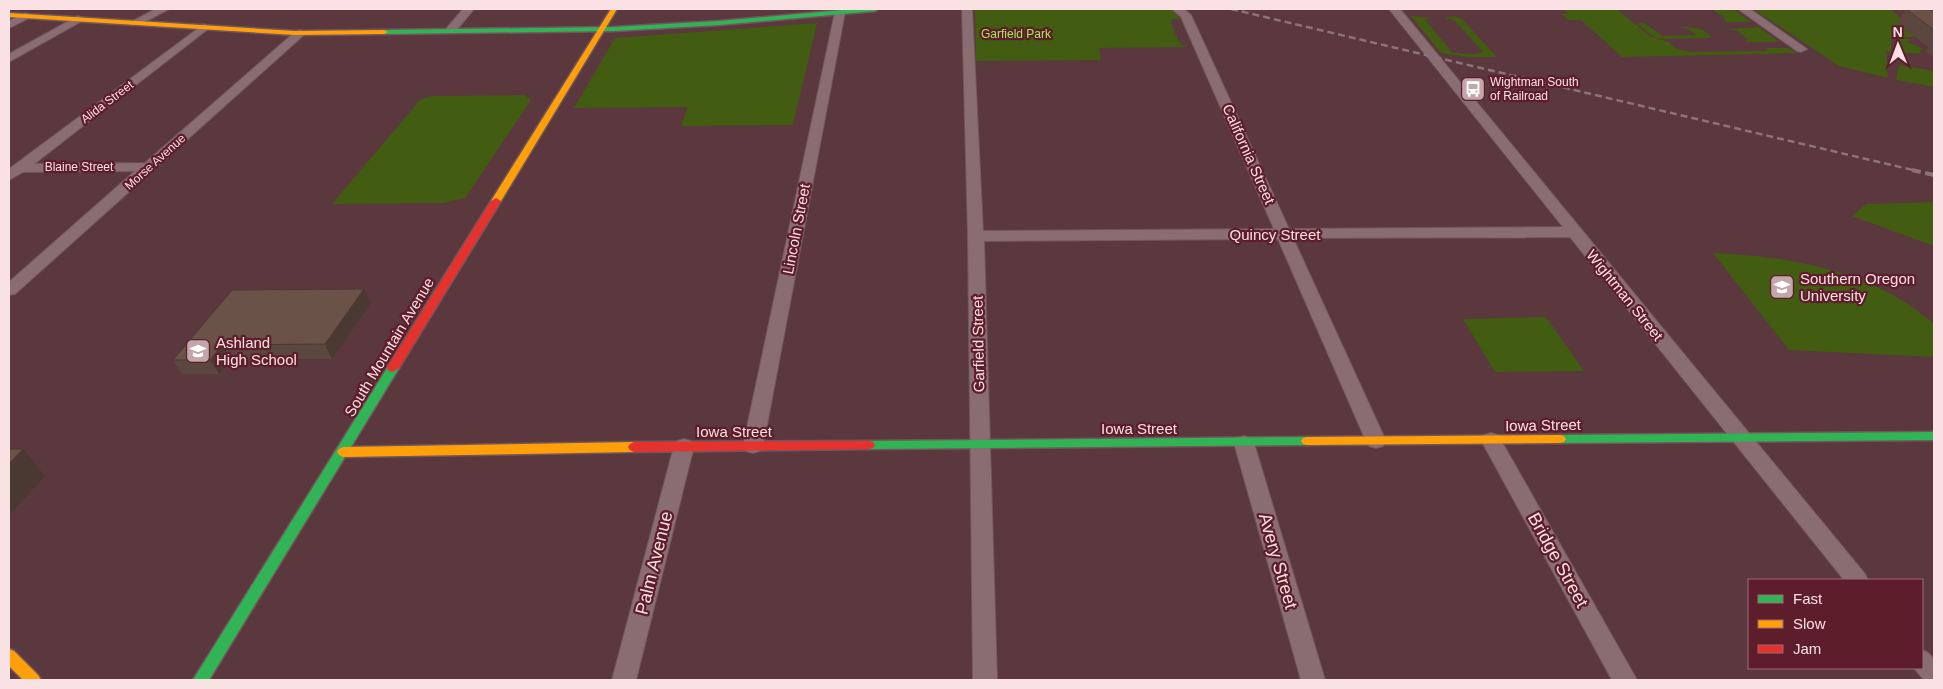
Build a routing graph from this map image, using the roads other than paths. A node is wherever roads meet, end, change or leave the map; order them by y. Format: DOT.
graph roads {
  1 [pos="164,9"];
  2 [pos="469,9"];
  3 [pos="614,9"];
  4 [pos="875,9"];
  5 [pos="967,9"];
  6 [pos="1177,9"];
  7 [pos="1394,9"];
  8 [pos="1743,9"];
  9 [pos="840,12"];
  10 [pos="9,15"];
  11 [pos="25,16"];
  12 [pos="78,19"];
  13 [pos="135,22"];
  14 [pos="9,24"];
  15 [pos="204,27"];
  16 [pos="601,29"];
  17 [pos="450,31"];
  18 [pos="300,33"];
  19 [pos="1801,49"];
  20 [pos="9,59"];
  21 [pos="149,167"];
  22 [pos="12,170"];
  23 [pos="1574,232"];
  24 [pos="1284,234"];
  25 [pos="976,236"];
  26 [pos="9,290"];
  27 [pos="1934,436"];
  28 [pos="1741,437"];
  29 [pos="1492,440"];
  30 [pos="1376,441"];
  31 [pos="1244,443"];
  32 [pos="980,444"];
  33 [pos="684,446"];
  34 [pos="753,446"];
  35 [pos="343,452"];
  36 [pos="1856,579"];
  37 [pos="9,656"];
  38 [pos="1923,661"];
  39 [pos="1934,675"];
  40 [pos="32,680"];
  41 [pos="201,680"];
  42 [pos="624,680"];
  43 [pos="986,680"];
  44 [pos="1313,680"];
  45 [pos="1625,680"];
  1 -- 13 [label="street"];
  2 -- 17 [label="street"];
  3 -- 16 [label="street, South Mountain Avenue"];
  4 -- 9 [label="street"];
  5 -- 25 [label="street, Garfield Street"];
  6 -- 24 [label="street, California Street"];
  7 -- 23 [label="street, Wightman Street"];
  8 -- 19 [label="street"];
  9 -- 16 [label="street"];
  9 -- 34 [label="street, Lincoln Street"];
  10 -- 11 [label="street"];
  11 -- 12 [label="street"];
  11 -- 14 [label="street"];
  12 -- 13 [label="street"];
  12 -- 20 [label="street"];
  13 -- 15 [label="street"];
  15 -- 18 [label="street"];
  15 -- 22 [label="street, Alida Street"];
  16 -- 17 [label="street"];
  16 -- 35 [label="street, South Mountain Avenue"];
  17 -- 18 [label="street"];
  18 -- 21 [label="street, Morse Avenue"];
  21 -- 22 [label="street, Blaine Street"];
  21 -- 26 [label="street, Morse Avenue"];
  23 -- 24 [label="street, Quincy Street"];
  23 -- 28 [label="street, Wightman Street"];
  24 -- 25 [label="street, Quincy Street"];
  24 -- 30 [label="street, California Street"];
  25 -- 32 [label="street, Garfield Street"];
  27 -- 28 [label="street, Iowa Street"];
  28 -- 29 [label="street, Iowa Street"];
  28 -- 36 [label="street, Wightman Street"];
  29 -- 30 [label="street, Iowa Street"];
  29 -- 45 [label="street, Bridge Street"];
  30 -- 31 [label="street, Iowa Street"];
  31 -- 32 [label="street, Iowa Street"];
  31 -- 44 [label="street, Avery Street"];
  32 -- 34 [label="street, Iowa Street"];
  32 -- 43 [label="street, Garfield Street"];
  33 -- 34 [label="street, Iowa Street"];
  33 -- 35 [label="street, Iowa Street"];
  33 -- 42 [label="street, Palm Avenue"];
  35 -- 41 [label="street, South Mountain Avenue"];
  37 -- 40 [label="street"];
  38 -- 39 [label="street"];
}
